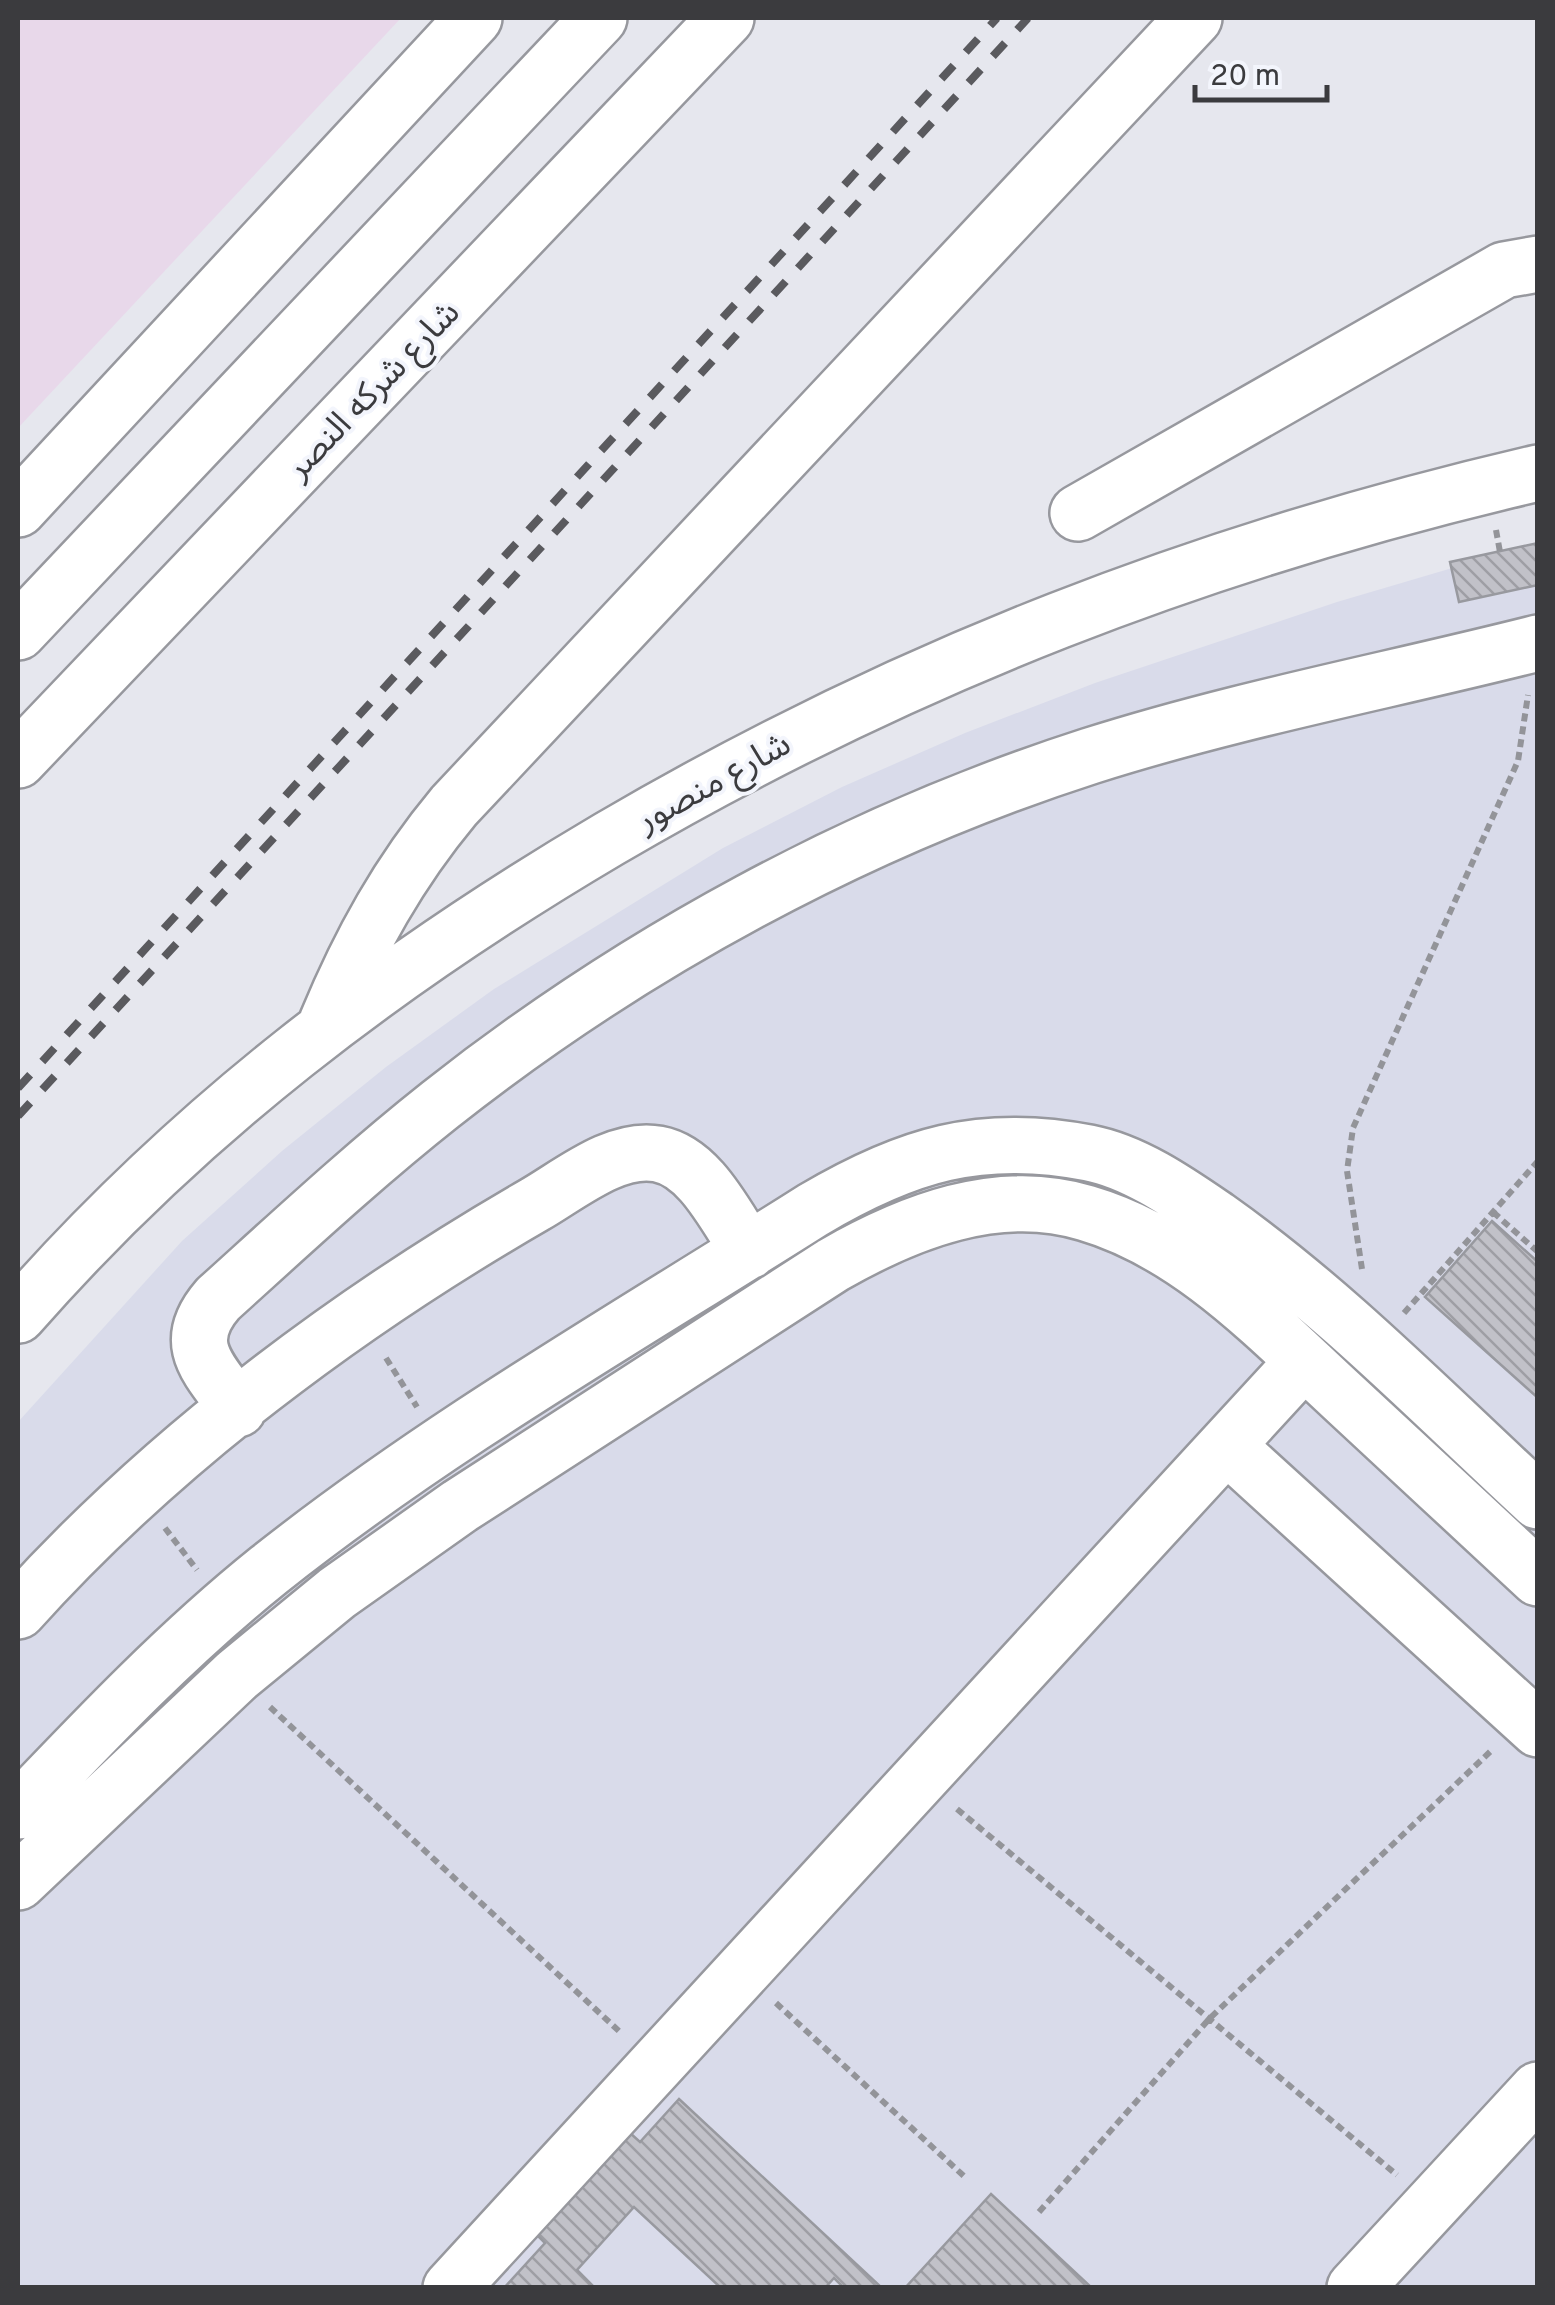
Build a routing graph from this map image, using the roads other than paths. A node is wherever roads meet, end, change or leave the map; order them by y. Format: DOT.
graph roads {
  1 [pos="474,18"];
  2 [pos="599,18"];
  3 [pos="726,18"];
  4 [pos="1194,18"];
  5 [pos="1538,264"];
  6 [pos="1538,473"];
  7 [pos="18,510"];
  8 [pos="1078,513"];
  9 [pos="18,632"];
  10 [pos="1530,645"];
  11 [pos="18,760"];
  12 [pos="326,1025"];
  13 [pos="748,1251"];
  14 [pos="18,1315"];
  15 [pos="1304,1361"];
  16 [pos="238,1408"];
  17 [pos="1227,1446"];
  18 [pos="1538,1501"];
  19 [pos="1538,1578"];
  20 [pos="18,1611"];
  21 [pos="1532,1724"];
  22 [pos="18,1812"];
  23 [pos="18,1882"];
  24 [pos="1538,2090"];
  25 [pos="452,2288"];
  26 [pos="1355,2288"];
  1 -- 7 [label="street"];
  2 -- 9 [label="street"];
  3 -- 11 [label="street, شارع شركه النصر"];
  4 -- 12 [label="street"];
  5 -- 8 [label="street"];
  6 -- 12 [label="street, شارع منصور"];
  10 -- 16 [label="street"];
  12 -- 14 [label="street, شارع منصور"];
  13 -- 16 [label="street"];
  13 -- 18 [label="street"];
  13 -- 22 [label="street"];
  15 -- 17 [label="street"];
  15 -- 19 [label="street"];
  15 -- 23 [label="street"];
  16 -- 20 [label="street"];
  17 -- 21 [label="street"];
  17 -- 25 [label="street"];
  24 -- 26 [label="street"];
}
